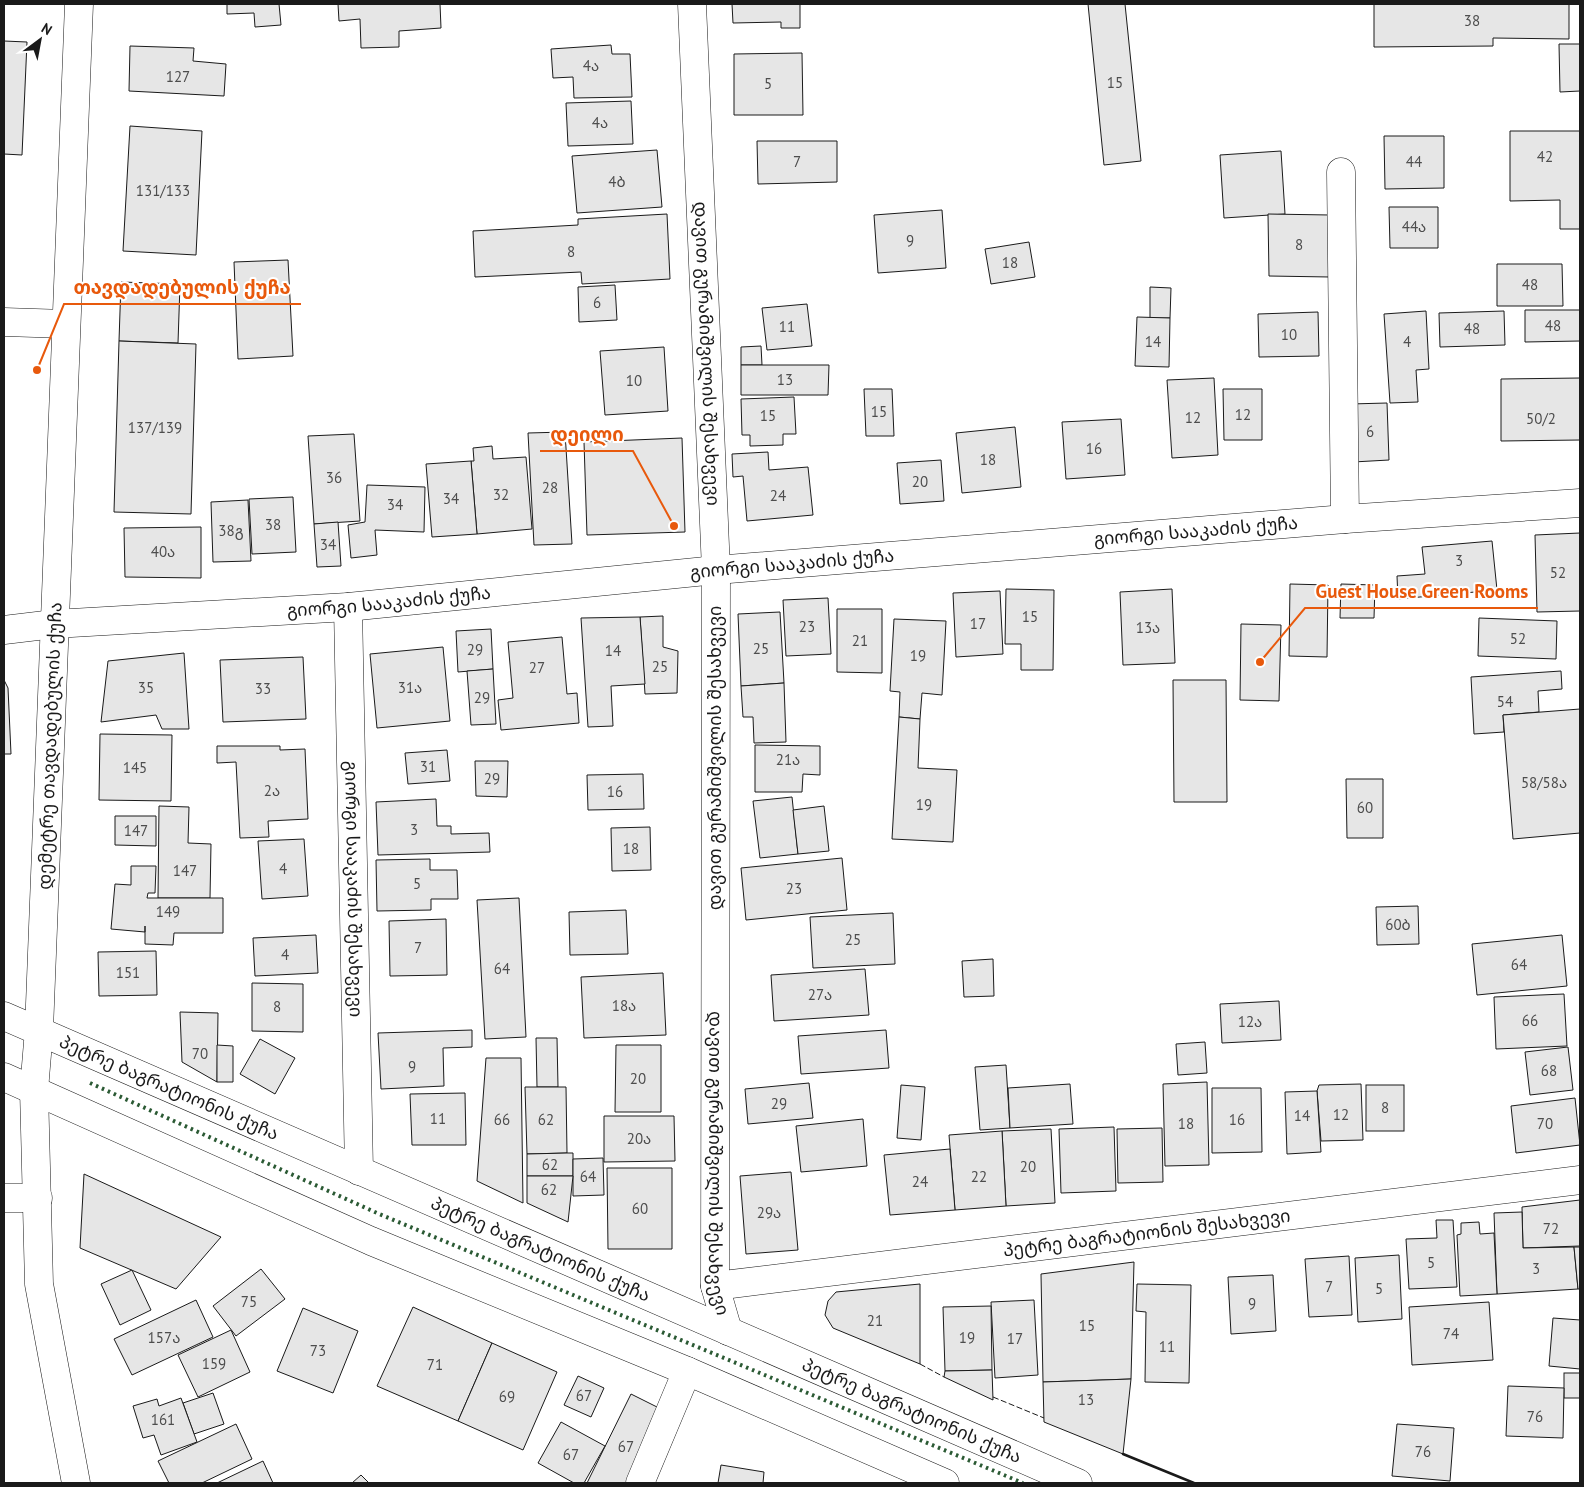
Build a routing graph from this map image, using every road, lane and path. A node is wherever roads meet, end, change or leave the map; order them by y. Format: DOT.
graph roads {
  1 [pos="79,4"];
  2 [pos="692,4"];
  3 [pos="1340,172"];
  4 [pos="4,322"];
  5 [pos="66,324"];
  6 [pos="1580,503"];
  7 [pos="1345,519"];
  8 [pos="716,570"];
  9 [pos="348,607"];
  10 [pos="54,624"];
  11 [pos="4,630"];
  12 [pos="4,1016"];
  13 [pos="39,1030"];
  14 [pos="4,1077"];
  15 [pos="34,1090"];
  16 [pos="359,1171"];
  17 [pos="1580,1180"];
  18 [pos="4,1198"];
  19 [pos="38,1198"];
  20 [pos="714,1286"];
  21 [pos="728,1331"];
  22 [pos="687,1371"];
  23 [pos="938,1482"];
  24 [pos="76,1483"];
  25 [pos="640,1483"];
  26 [pos="1078,1483"];
  1 -- 5 [label="street, დემეტრე თავდადებულის ქუჩა"];
  2 -- 8 [label="street, დავით გურამიშვილის შესახვევი"];
  3 -- 7 [label="street"];
  4 -- 5 [label="street"];
  5 -- 10 [label="street, დემეტრე თავდადებულის ქუჩა"];
  6 -- 7 [label="street, გიორგი სააკაძის ქუჩა"];
  7 -- 8 [label="street, გიორგი სააკაძის ქუჩა"];
  8 -- 9 [label="street, გიორგი სააკაძის ქუჩა"];
  8 -- 20 [label="street, დავით გურამიშვილის შესახვევი"];
  9 -- 10 [label="street, გიორგი სააკაძის ქუჩა"];
  9 -- 16 [label="street, გიორგი სააკაძის შესახვევი"];
  10 -- 11 [label="street, გიორგი სააკაძის ქუჩა"];
  10 -- 13 [label="street, დემეტრე თავდადებულის ქუჩა"];
  12 -- 13 [label="street, პეტრე ბაგრატიონის ქუჩა"];
  13 -- 15 [label="street, დემეტრე თავდადებულის ქუჩა"];
  13 -- 16 [label="street, პეტრე ბაგრატიონის ქუჩა"];
  14 -- 15 [label="street"];
  15 -- 19 [label="street, დემეტრე თავდადებულის ქუჩა"];
  15 -- 22 [label="street"];
  16 -- 21 [label="street, პეტრე ბაგრატიონის ქუჩა"];
  17 -- 20 [label="street, პეტრე ბაგრატიონის შესახვევი"];
  18 -- 19 [label="street"];
  19 -- 24 [label="street, დემეტრე თავდადებულის ქუჩა"];
  20 -- 21 [label="street, დავით გურამიშვილის შესახვევი"];
  21 -- 26 [label="street, პეტრე ბაგრატიონის ქუჩა"];
  22 -- 23 [label="street"];
  22 -- 25 [label="street"];
}
